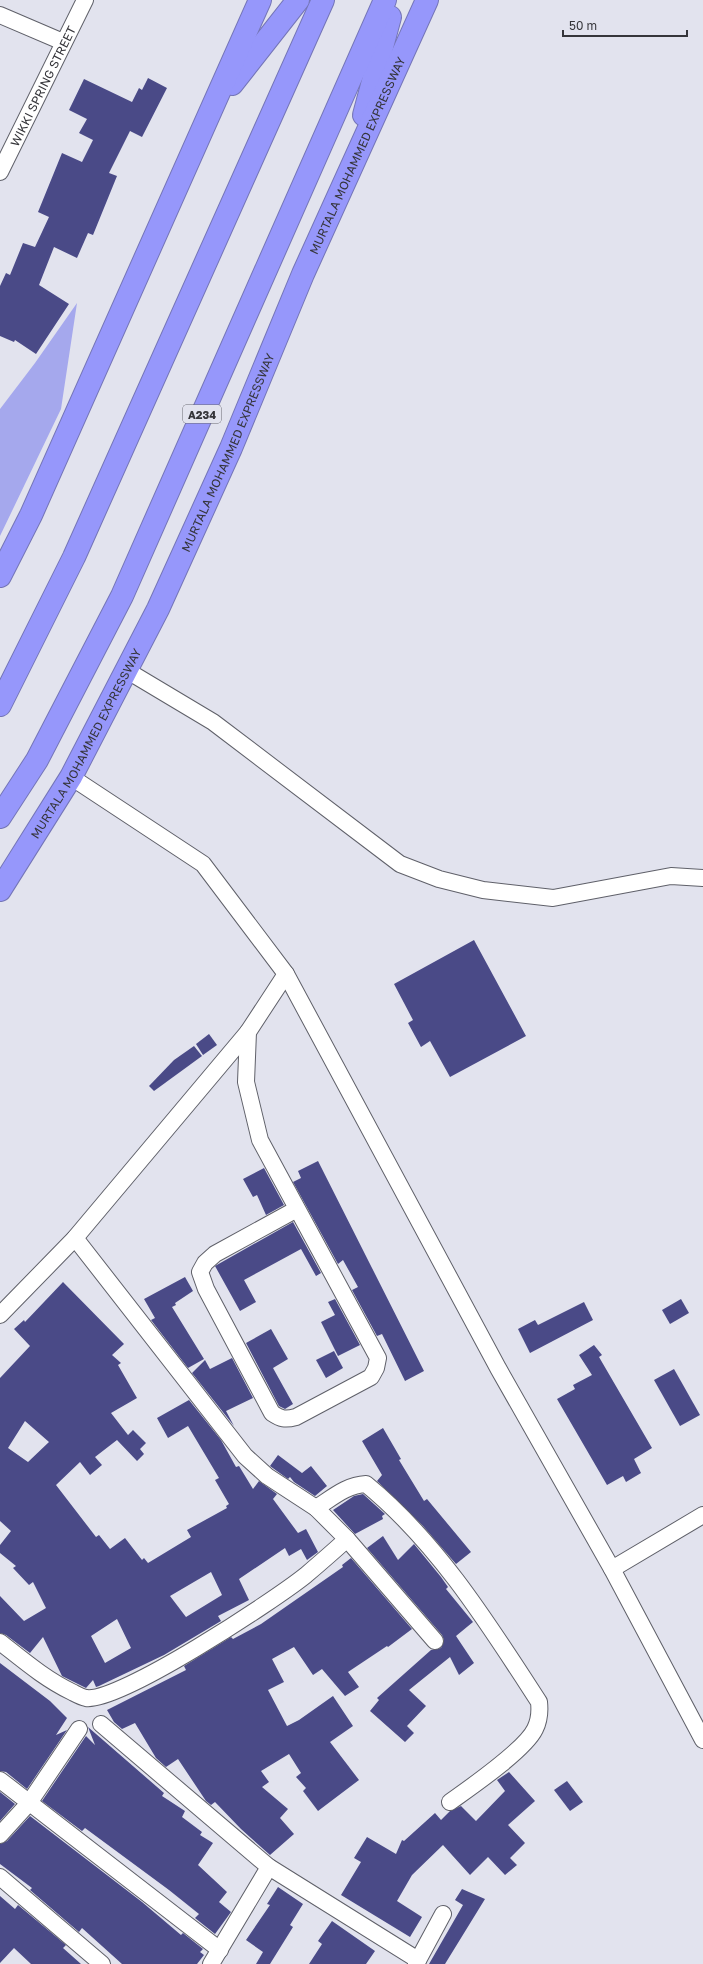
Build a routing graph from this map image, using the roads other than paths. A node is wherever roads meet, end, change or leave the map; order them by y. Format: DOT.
graph roads {
  1 [pos="85,0"];
  2 [pos="260,0"];
  3 [pos="298,0"];
  4 [pos="323,0"];
  5 [pos="385,0"];
  6 [pos="394,0"];
  7 [pos="427,0"];
  8 [pos="0,15"];
  9 [pos="63,42"];
  10 [pos="212,109"];
  11 [pos="0,172"];
  12 [pos="348,175"];
  13 [pos="0,576"];
  14 [pos="126,670"];
  15 [pos="0,705"];
  16 [pos="71,777"];
  17 [pos="0,817"];
  18 [pos="703,878"];
  19 [pos="0,890"];
  20 [pos="286,974"];
  21 [pos="248,1032"];
  22 [pos="297,1209"];
  23 [pos="75,1238"];
  24 [pos="0,1315"];
  25 [pos="316,1508"];
  26 [pos="703,1515"];
  27 [pos="347,1539"];
  28 [pos="612,1569"];
  29 [pos="436,1641"];
  30 [pos="0,1642"];
  31 [pos="101,1724"];
  32 [pos="79,1730"];
  33 [pos="703,1740"];
  34 [pos="0,1780"];
  35 [pos="450,1802"];
  36 [pos="29,1803"];
  37 [pos="0,1835"];
  38 [pos="270,1867"];
  39 [pos="0,1877"];
  40 [pos="443,1914"];
  41 [pos="220,1950"];
  42 [pos="417,1962"];
  43 [pos="102,1964"];
  44 [pos="210,1964"];
  1 -- 9 [label="street, WIKKI SPRING STREET"];
  2 -- 10 [label="highway"];
  3 -- 10 [label="highway"];
  4 -- 15 [label="highway"];
  5 -- 17 [label="highway, A234"];
  6 -- 12 [label="highway"];
  7 -- 12 [label="highway, MURTALA MOHAMMED EXPRESSWAY"];
  8 -- 9 [label="street"];
  9 -- 11 [label="street, WIKKI SPRING STREET"];
  10 -- 13 [label="highway"];
  12 -- 14 [label="highway, MURTALA MOHAMMED EXPRESSWAY"];
  14 -- 16 [label="highway, MURTALA MOHAMMED EXPRESSWAY"];
  14 -- 18 [label="street"];
  16 -- 19 [label="highway, MURTALA MOHAMMED EXPRESSWAY"];
  16 -- 20 [label="street"];
  20 -- 21 [label="street"];
  20 -- 28 [label="street"];
  21 -- 22 [label="street"];
  21 -- 23 [label="street"];
  22 -- 22 [label="street"];
  23 -- 24 [label="street"];
  23 -- 25 [label="street"];
  25 -- 27 [label="street"];
  25 -- 35 [label="street"];
  26 -- 28 [label="street"];
  27 -- 29 [label="street"];
  27 -- 30 [label="street"];
  28 -- 33 [label="street"];
  31 -- 38 [label="street"];
  32 -- 36 [label="street"];
  34 -- 36 [label="street"];
  36 -- 37 [label="street"];
  36 -- 41 [label="street"];
  38 -- 41 [label="street"];
  38 -- 42 [label="street"];
  39 -- 43 [label="street"];
  40 -- 42 [label="street"];
  41 -- 44 [label="street"];
}
